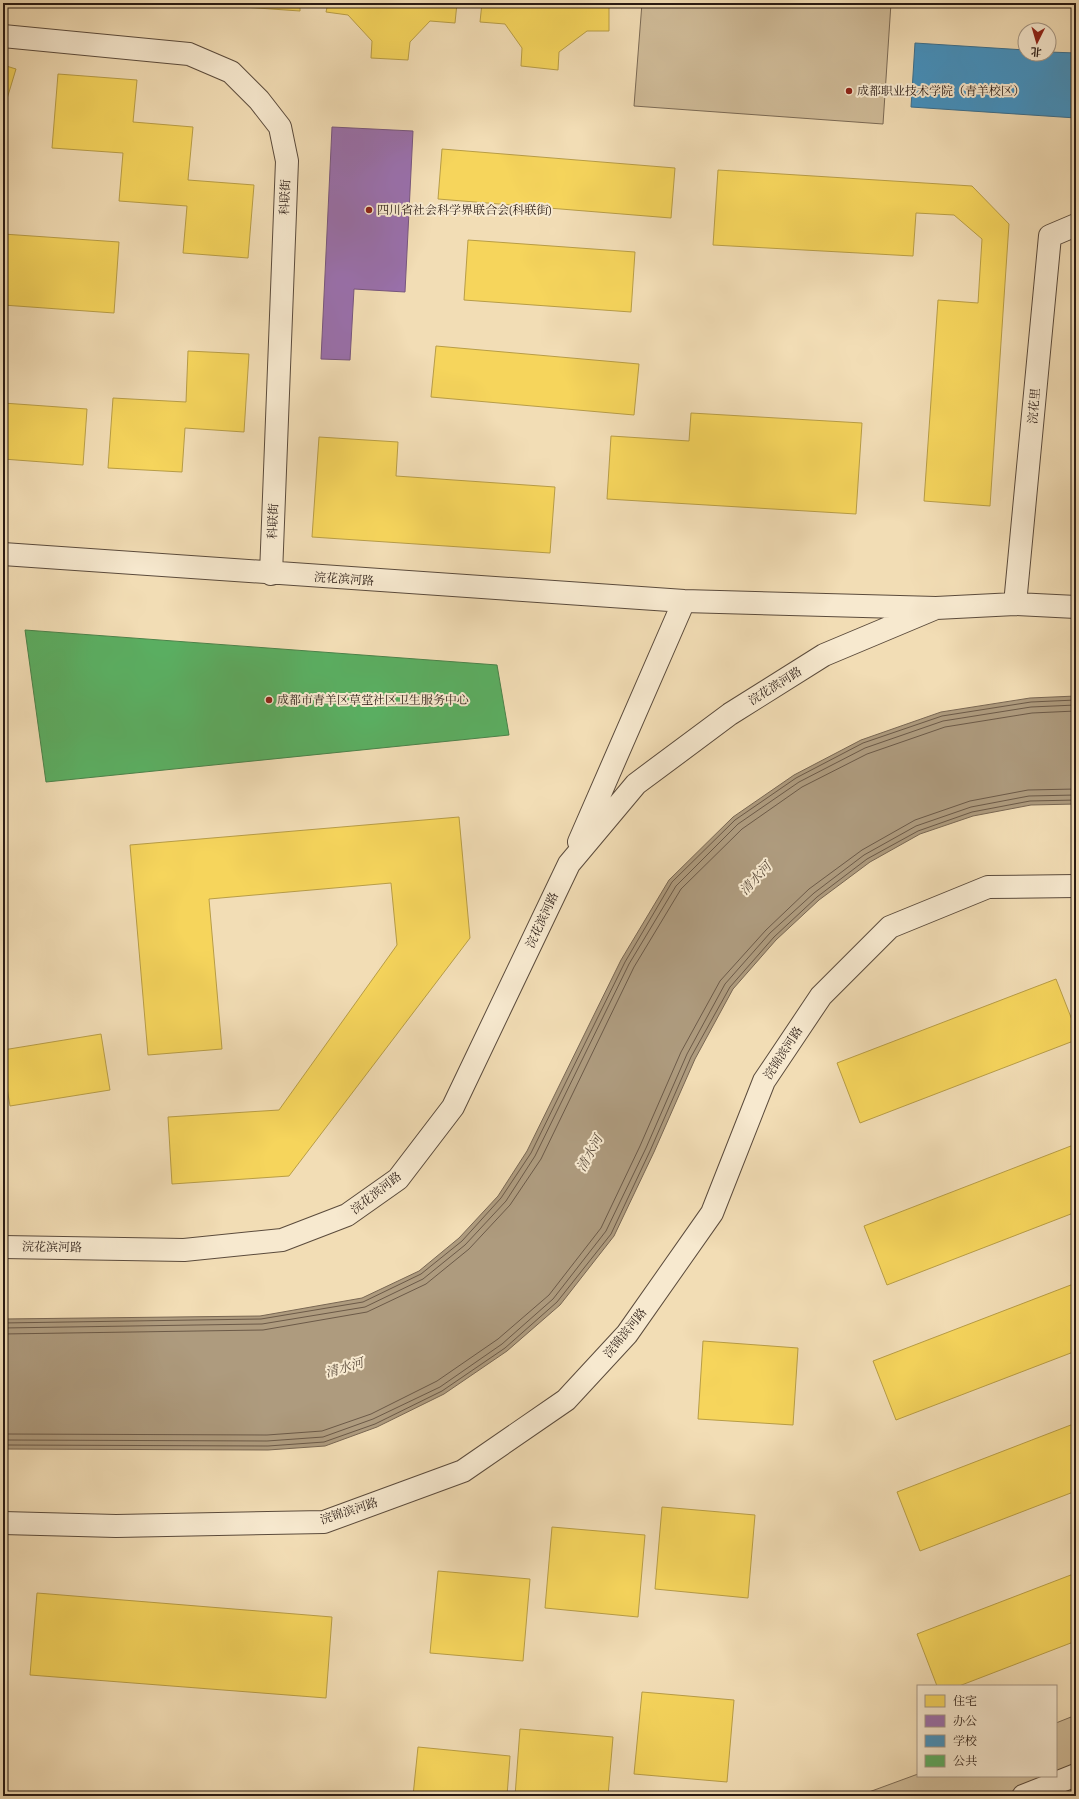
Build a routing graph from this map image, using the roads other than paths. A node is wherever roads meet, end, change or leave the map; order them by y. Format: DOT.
graph roads {
  1 [pos="3,36"];
  2 [pos="1076,225"];
  3 [pos="3,554"];
  4 [pos="271,574"];
  5 [pos="684,601"];
  6 [pos="1015,604"];
  7 [pos="1076,606"];
  8 [pos="936,608"];
  9 [pos="568,864"];
  10 [pos="1076,886"];
  11 [pos="3,1247"];
  12 [pos="3,1523"];
  13 [pos="1076,1775"];
  14 [pos="1023,1796"];
  1 -- 4 [label="street, 科联街"];
  2 -- 6 [label="street, 浣花里"];
  3 -- 4 [label="street, 浣花滨河路"];
  4 -- 5 [label="street, 浣花滨河路"];
  5 -- 8 [label="street, 浣花滨河路"];
  5 -- 9 [label="street, 浣花滨河路"];
  6 -- 7 [label="street, 浣花滨河路"];
  6 -- 8 [label="street, 浣花滨河路"];
  8 -- 9 [label="street, 浣花滨河路"];
  9 -- 11 [label="street, 浣花滨河路"];
  10 -- 12 [label="street, 浣锦滨河路"];
  13 -- 14 [label="street"];
}
